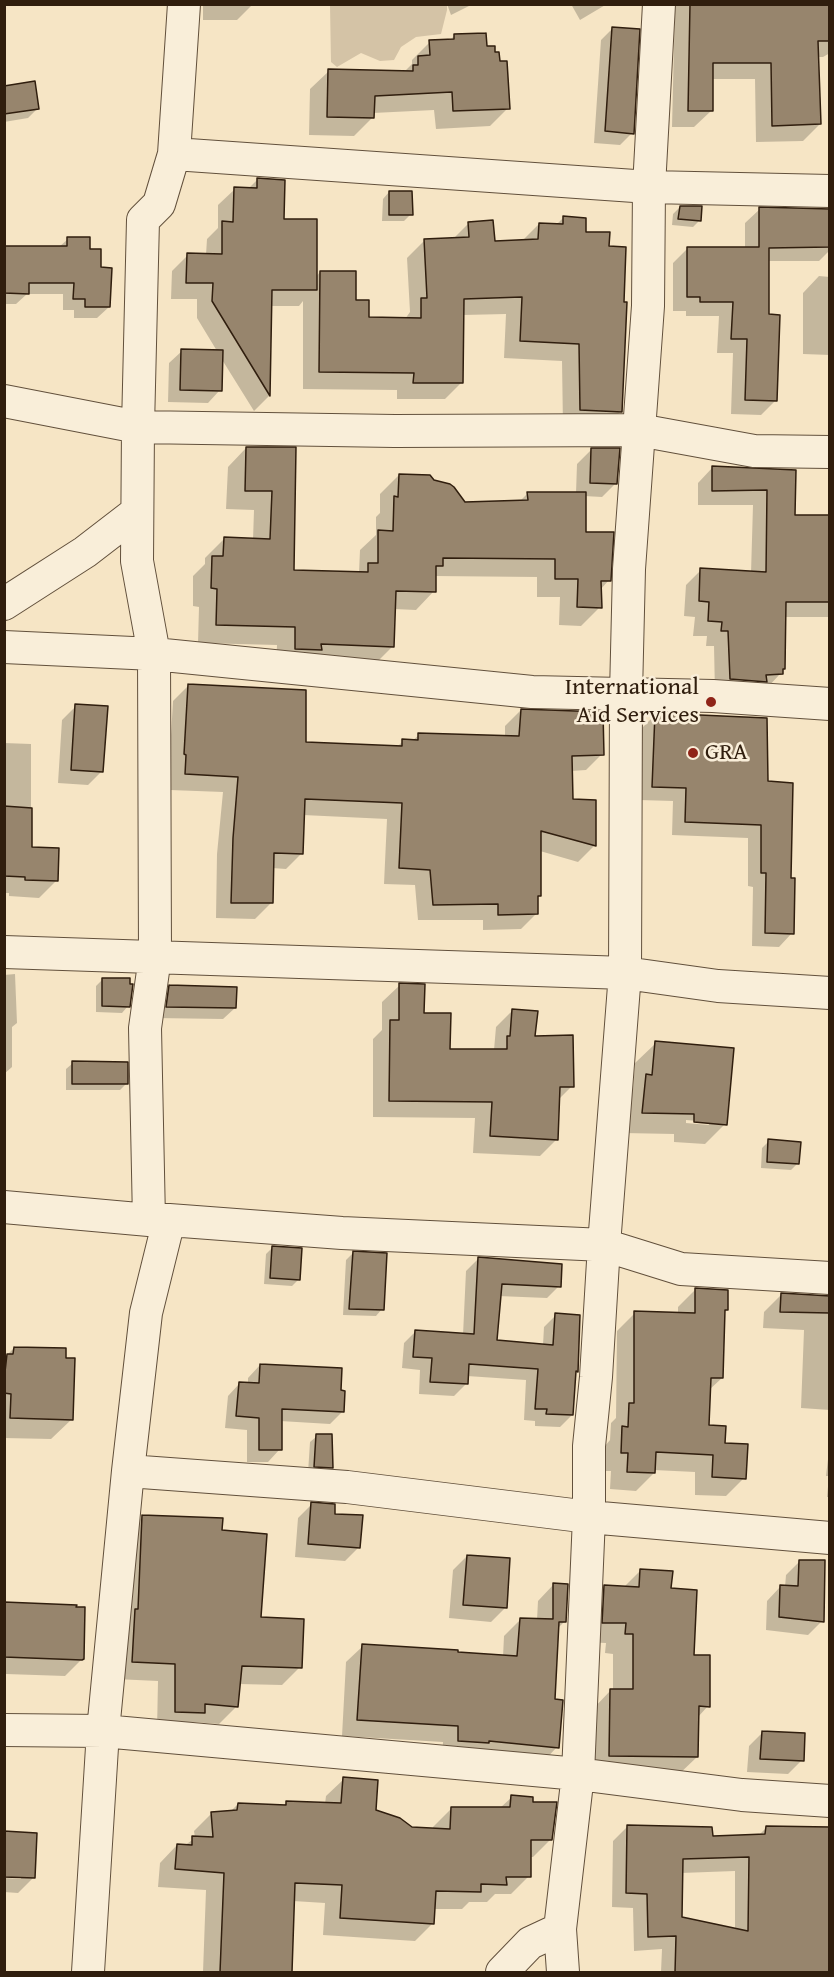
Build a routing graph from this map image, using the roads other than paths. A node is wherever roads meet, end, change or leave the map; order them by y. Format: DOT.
graph roads {
  1 [pos="184,4"];
  2 [pos="659,4"];
  3 [pos="174,154"];
  4 [pos="649,187"];
  5 [pos="830,192"];
  6 [pos="4,401"];
  7 [pos="138,427"];
  8 [pos="639,430"];
  9 [pos="830,452"];
  10 [pos="137,512"];
  11 [pos="4,604"];
  12 [pos="4,647"];
  13 [pos="154,654"];
  14 [pos="626,694"];
  15 [pos="830,704"];
  16 [pos="4,952"];
  17 [pos="155,957"];
  18 [pos="625,973"];
  19 [pos="830,993"];
  20 [pos="4,1207"];
  21 [pos="159,1220"];
  22 [pos="604,1245"];
  23 [pos="830,1278"];
  24 [pos="128,1471"];
  25 [pos="589,1517"];
  26 [pos="830,1539"];
  27 [pos="4,1730"];
  28 [pos="104,1731"];
  29 [pos="579,1774"];
  30 [pos="830,1801"];
  31 [pos="560,1929"];
  32 [pos="88,1972"];
  33 [pos="502,1972"];
  34 [pos="562,1972"];
  1 -- 3 [label="street"];
  2 -- 4 [label="street"];
  3 -- 4 [label="street"];
  3 -- 7 [label="street"];
  4 -- 5 [label="street"];
  4 -- 8 [label="street"];
  6 -- 7 [label="street"];
  7 -- 8 [label="street"];
  7 -- 10 [label="street"];
  8 -- 9 [label="street"];
  8 -- 14 [label="street"];
  10 -- 11 [label="street"];
  10 -- 13 [label="street"];
  12 -- 13 [label="street"];
  13 -- 14 [label="street"];
  13 -- 17 [label="street"];
  14 -- 15 [label="street"];
  14 -- 18 [label="street"];
  16 -- 17 [label="street"];
  17 -- 18 [label="street"];
  17 -- 21 [label="street"];
  18 -- 19 [label="street"];
  18 -- 22 [label="street"];
  20 -- 21 [label="street"];
  21 -- 22 [label="street"];
  21 -- 24 [label="street"];
  22 -- 23 [label="street"];
  22 -- 25 [label="street"];
  24 -- 25 [label="street"];
  24 -- 28 [label="street"];
  25 -- 26 [label="street"];
  25 -- 29 [label="street"];
  27 -- 28 [label="street"];
  28 -- 29 [label="street"];
  28 -- 32 [label="street"];
  29 -- 30 [label="street"];
  29 -- 31 [label="street"];
  31 -- 33 [label="street"];
  31 -- 34 [label="street"];
}
